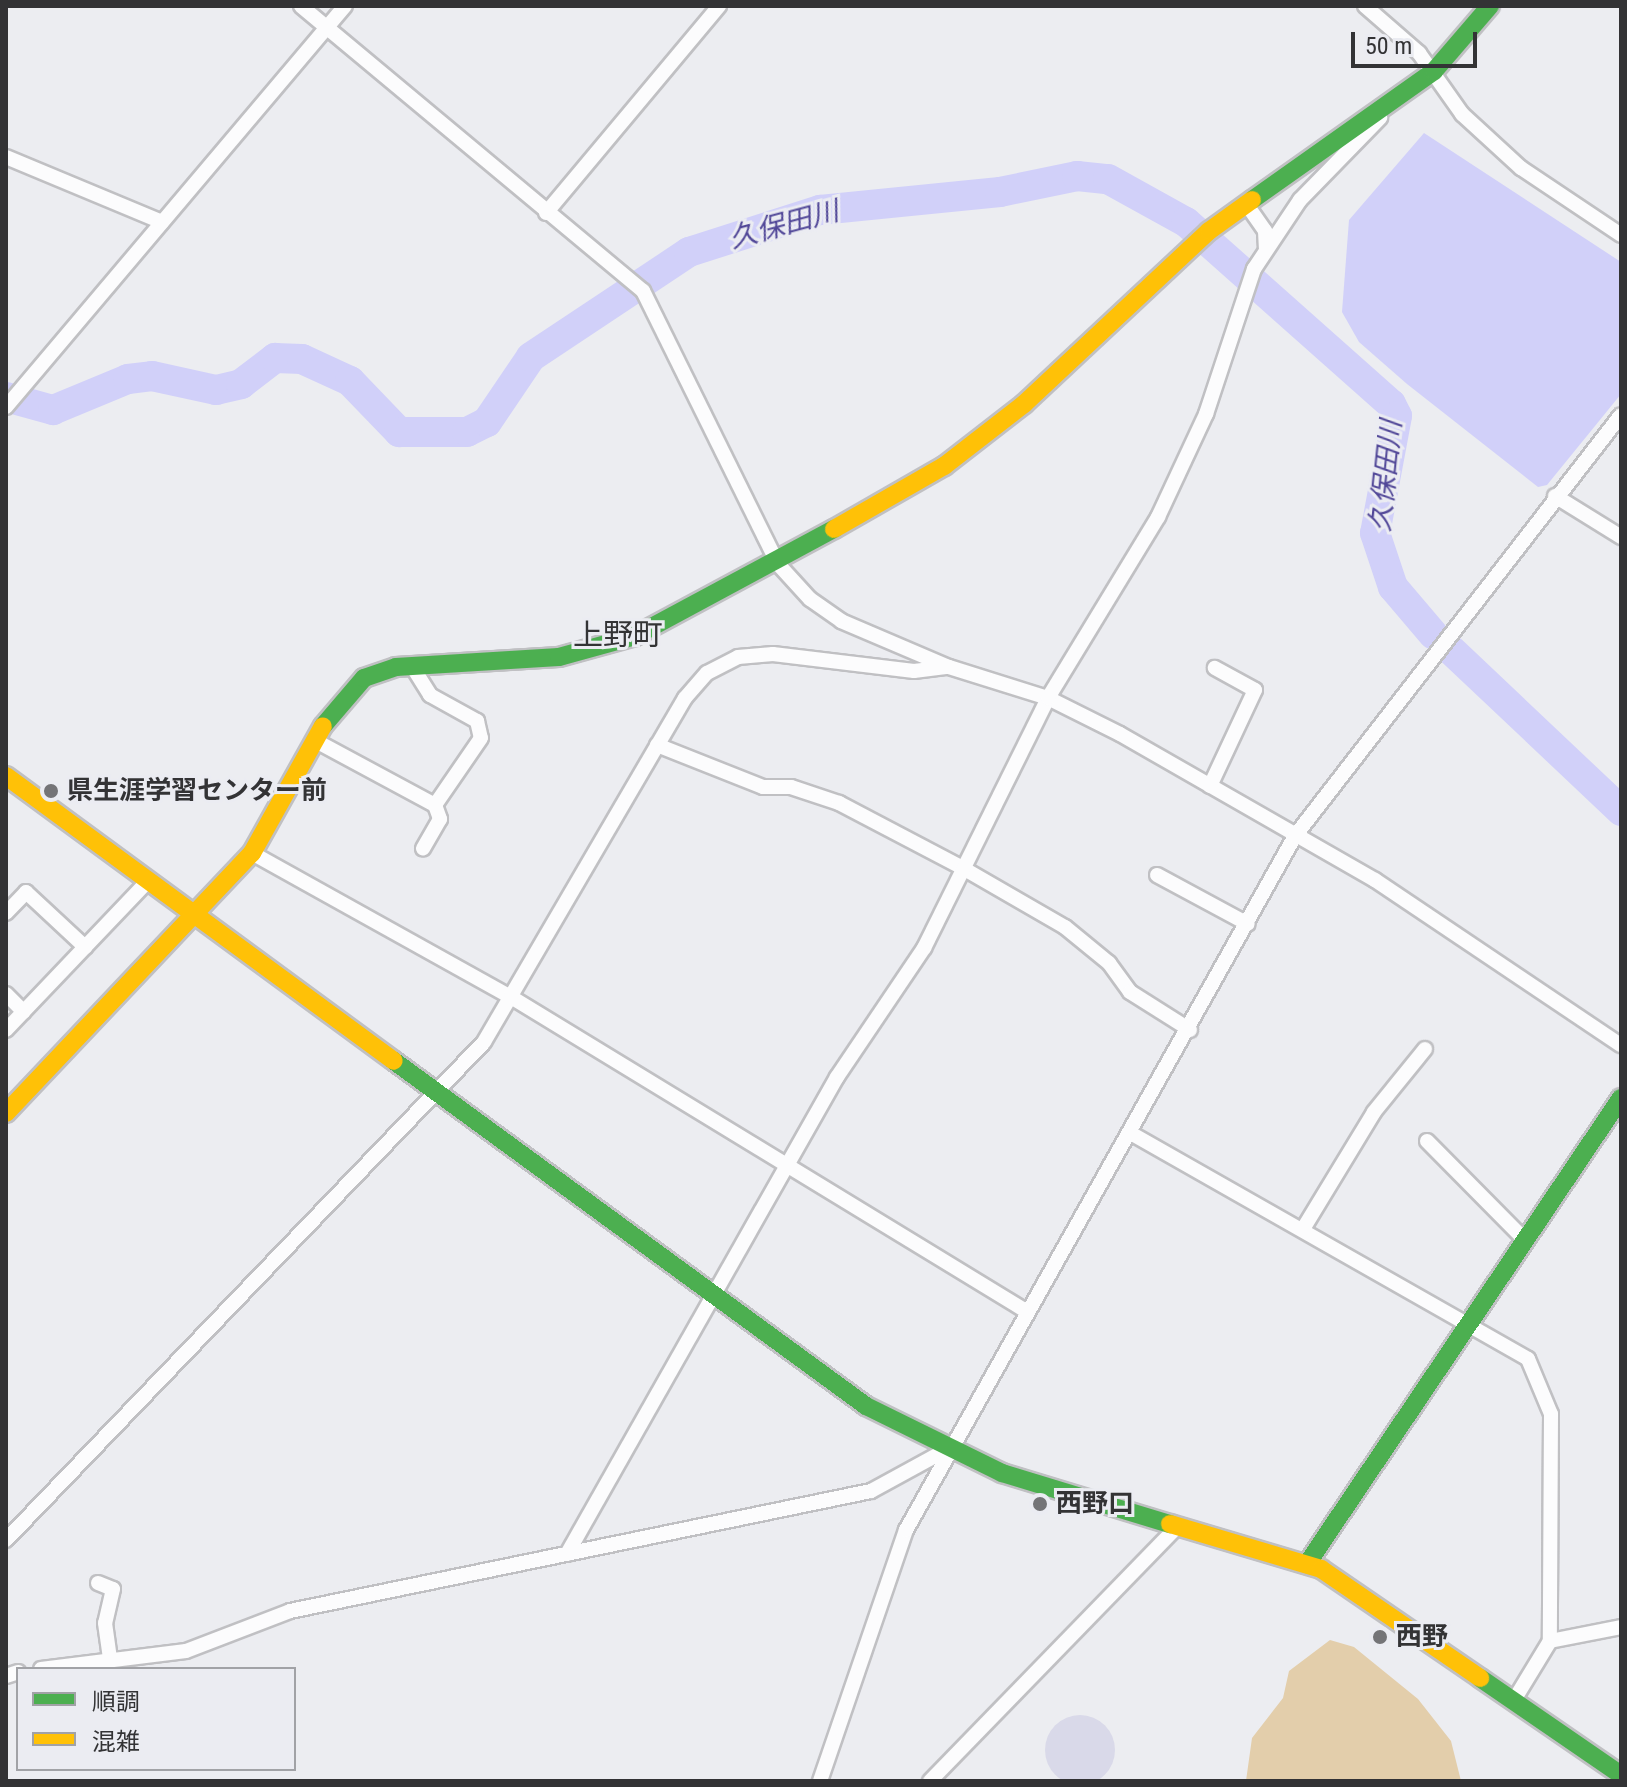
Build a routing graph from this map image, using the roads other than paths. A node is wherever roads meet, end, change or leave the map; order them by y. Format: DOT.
graph roads {
  1 [pos="301,6"];
  2 [pos="345,6"];
  3 [pos="719,6"];
  4 [pos="1365,6"];
  5 [pos="1490,6"];
  6 [pos="326,28"];
  7 [pos="1434,71"];
  8 [pos="1398,100"];
  9 [pos="6,157"];
  10 [pos="1247,205"];
  11 [pos="546,213"];
  12 [pos="162,222"];
  13 [pos="1621,235"];
  14 [pos="1266,249"];
  15 [pos="7,406"];
  16 [pos="1621,415"];
  17 [pos="1555,496"];
  18 [pos="1621,537"];
  19 [pos="778,564"];
  20 [pos="412,666"];
  21 [pos="949,667"];
  22 [pos="1215,668"];
  23 [pos="1048,698"];
  24 [pos="316,741"];
  25 [pos="657,745"];
  26 [pos="6,776"];
  27 [pos="1210,786"];
  28 [pos="435,805"];
  29 [pos="1295,836"];
  30 [pos="423,848"];
  31 [pos="252,853"];
  32 [pos="961,867"];
  33 [pos="1157,875"];
  34 [pos="149,880"];
  35 [pos="6,913"];
  36 [pos="197,914"];
  37 [pos="1248,924"];
  38 [pos="85,947"];
  39 [pos="6,994"];
  40 [pos="511,997"];
  41 [pos="24,1012"];
  42 [pos="6,1030"];
  43 [pos="1190,1030"];
  44 [pos="1621,1045"];
  45 [pos="1425,1049"];
  46 [pos="439,1095"];
  47 [pos="1621,1098"];
  48 [pos="6,1113"];
  49 [pos="1134,1135"];
  50 [pos="1427,1141"];
  51 [pos="789,1165"];
  52 [pos="1303,1229"];
  53 [pos="1526,1241"];
  54 [pos="714,1295"];
  55 [pos="1026,1311"];
  56 [pos="1472,1323"];
  57 [pos="947,1449"];
  58 [pos="1177,1527"];
  59 [pos="8,1536"];
  60 [pos="567,1554"];
  61 [pos="1314,1566"];
  62 [pos="112,1589"];
  63 [pos="1621,1627"];
  64 [pos="1550,1641"];
  65 [pos="110,1660"];
  66 [pos="56,1667"];
  67 [pos="1516,1697"];
  68 [pos="1621,1775"];
  69 [pos="820,1781"];
  70 [pos="930,1781"];
  1 -- 6 [label="street"];
  2 -- 6 [label="street"];
  3 -- 11 [label="street"];
  4 -- 7 [label="street"];
  5 -- 7 [label="street"];
  6 -- 11 [label="street"];
  6 -- 12 [label="street"];
  7 -- 8 [label="street"];
  7 -- 13 [label="street"];
  8 -- 10 [label="street"];
  8 -- 14 [label="street"];
  9 -- 12 [label="street"];
  10 -- 14 [label="street"];
  10 -- 19 [label="street"];
  11 -- 19 [label="street"];
  12 -- 15 [label="street"];
  14 -- 23 [label="street"];
  16 -- 17 [label="street"];
  17 -- 18 [label="street"];
  17 -- 29 [label="street"];
  19 -- 20 [label="street"];
  19 -- 21 [label="street"];
  20 -- 24 [label="street"];
  20 -- 28 [label="street"];
  21 -- 23 [label="street"];
  21 -- 25 [label="street"];
  22 -- 27 [label="street"];
  23 -- 27 [label="street"];
  23 -- 32 [label="street"];
  24 -- 28 [label="street"];
  24 -- 31 [label="street"];
  25 -- 32 [label="street"];
  25 -- 40 [label="street"];
  26 -- 34 [label="street"];
  27 -- 29 [label="street"];
  28 -- 30 [label="street"];
  29 -- 37 [label="street"];
  29 -- 44 [label="street"];
  31 -- 36 [label="street"];
  31 -- 40 [label="street"];
  32 -- 43 [label="street"];
  32 -- 51 [label="street"];
  33 -- 37 [label="street"];
  34 -- 36 [label="street"];
  34 -- 38 [label="street"];
  35 -- 38 [label="street"];
  36 -- 46 [label="street"];
  36 -- 48 [label="street"];
  37 -- 43 [label="street"];
  38 -- 41 [label="street"];
  39 -- 41 [label="street"];
  40 -- 46 [label="street"];
  40 -- 51 [label="street"];
  41 -- 42 [label="street"];
  43 -- 49 [label="street"];
  45 -- 52 [label="street"];
  46 -- 54 [label="street"];
  46 -- 59 [label="street"];
  47 -- 53 [label="street"];
  49 -- 52 [label="street"];
  49 -- 55 [label="street"];
  50 -- 53 [label="street"];
  51 -- 54 [label="street"];
  51 -- 55 [label="street"];
  52 -- 56 [label="street"];
  53 -- 56 [label="street"];
  54 -- 57 [label="street"];
  54 -- 60 [label="street"];
  55 -- 57 [label="street"];
  56 -- 61 [label="street"];
  56 -- 64 [label="street"];
  57 -- 58 [label="street"];
  57 -- 60 [label="street"];
  57 -- 69 [label="street"];
  58 -- 61 [label="street"];
  58 -- 70 [label="street"];
  60 -- 65 [label="street"];
  61 -- 67 [label="street"];
  62 -- 65 [label="street"];
  63 -- 64 [label="street"];
  64 -- 67 [label="street"];
  65 -- 66 [label="street"];
  67 -- 68 [label="street"];
}
